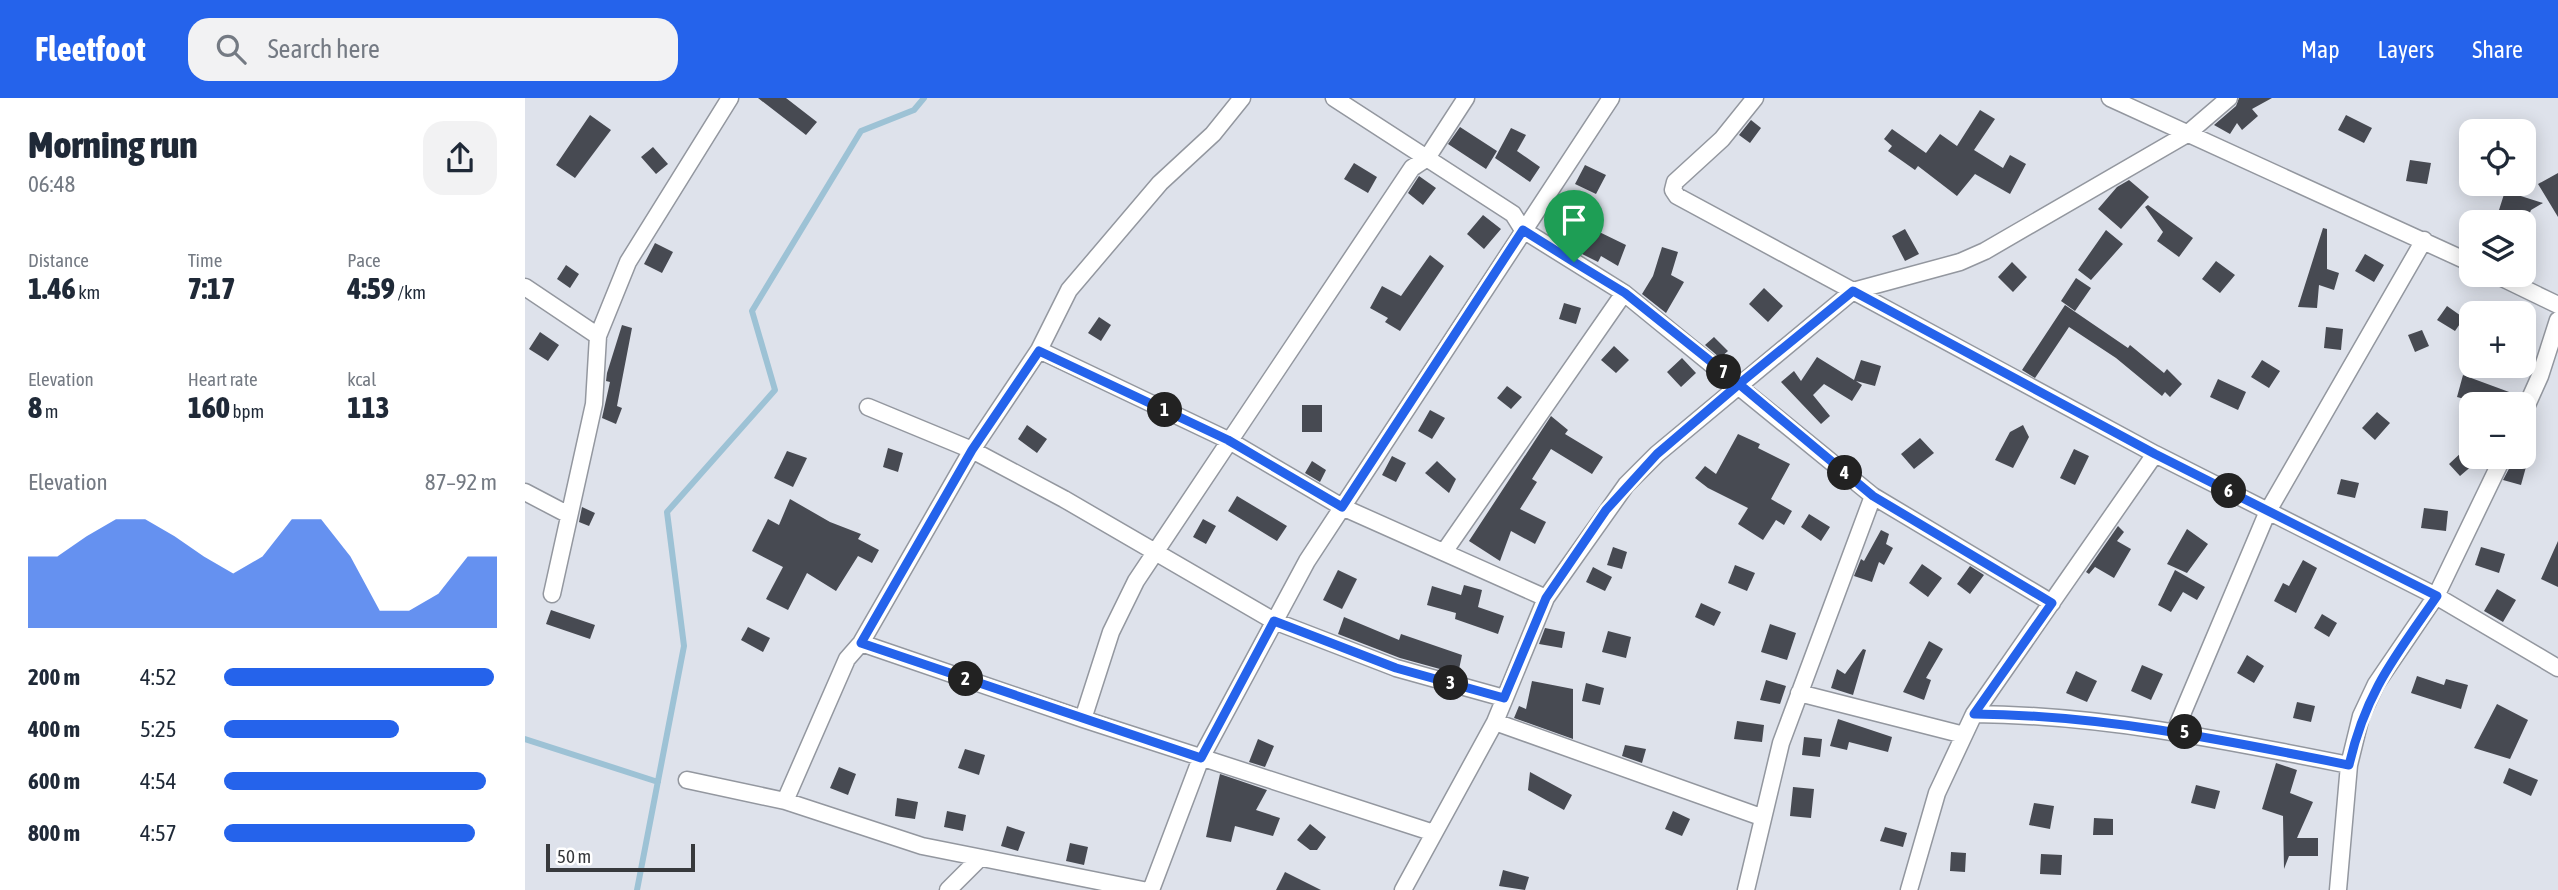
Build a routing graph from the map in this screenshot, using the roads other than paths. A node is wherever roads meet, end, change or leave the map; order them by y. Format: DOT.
graph roads {
  1 [pos="729,98"];
  2 [pos="1242,98"];
  3 [pos="1334,98"];
  4 [pos="1466,98"];
  5 [pos="1611,98"];
  6 [pos="1755,98"];
  7 [pos="2110,98"];
  8 [pos="2228,98"];
  9 [pos="2187,134"];
  10 [pos="1427,158"];
  11 [pos="1523,230"];
  12 [pos="2424,240"];
  13 [pos="2459,257"];
  14 [pos="525,287"];
  15 [pos="2521,287"];
  16 [pos="1853,291"];
  17 [pos="1625,293"];
  18 [pos="2558,305"];
  19 [pos="2558,320"];
  20 [pos="598,336"];
  21 [pos="1039,351"];
  22 [pos="1739,384"];
  23 [pos="2533,392"];
  24 [pos="868,407"];
  25 [pos="1228,440"];
  26 [pos="972,450"];
  27 [pos="2155,454"];
  28 [pos="2497,469"];
  29 [pos="525,492"];
  30 [pos="1873,496"];
  31 [pos="1342,507"];
  32 [pos="2268,511"];
  33 [pos="567,514"];
  34 [pos="1158,552"];
  35 [pos="1444,552"];
  36 [pos="552,594"];
  37 [pos="2437,596"];
  38 [pos="1546,598"];
  39 [pos="2052,603"];
  40 [pos="1274,621"];
  41 [pos="861,643"];
  42 [pos="2558,668"];
  43 [pos="1799,692"];
  44 [pos="1504,698"];
  45 [pos="1974,714"];
  46 [pos="1083,719"];
  47 [pos="1495,722"];
  48 [pos="2175,731"];
  49 [pos="1964,735"];
  50 [pos="1201,758"];
  51 [pos="2349,765"];
  52 [pos="687,780"];
  53 [pos="785,801"];
  54 [pos="1761,817"];
  55 [pos="1434,833"];
  56 [pos="980,858"];
  57 [pos="949,890"];
  58 [pos="1143,890"];
  59 [pos="1151,890"];
  60 [pos="1403,890"];
  61 [pos="1746,890"];
  62 [pos="1909,890"];
  63 [pos="2338,890"];
  1 -- 20 [label="street"];
  2 -- 21 [label="street"];
  3 -- 10 [label="street"];
  4 -- 10 [label="street"];
  5 -- 11 [label="street"];
  6 -- 16 [label="street"];
  7 -- 9 [label="street"];
  8 -- 9 [label="street"];
  9 -- 12 [label="street"];
  9 -- 16 [label="street"];
  10 -- 11 [label="street"];
  10 -- 25 [label="street"];
  11 -- 17 [label="street"];
  11 -- 31 [label="street"];
  12 -- 13 [label="street"];
  12 -- 32 [label="street"];
  14 -- 20 [label="street"];
  15 -- 18 [label="street"];
  16 -- 22 [label="street"];
  16 -- 27 [label="street"];
  17 -- 22 [label="street"];
  17 -- 35 [label="street"];
  19 -- 23 [label="street"];
  20 -- 33 [label="street"];
  21 -- 25 [label="street"];
  21 -- 26 [label="street"];
  22 -- 30 [label="street"];
  22 -- 38 [label="street"];
  24 -- 26 [label="street"];
  25 -- 31 [label="street"];
  25 -- 34 [label="street"];
  26 -- 34 [label="street"];
  26 -- 41 [label="street"];
  27 -- 32 [label="street"];
  27 -- 39 [label="street"];
  28 -- 37 [label="street"];
  29 -- 33 [label="street"];
  30 -- 39 [label="street"];
  30 -- 43 [label="street"];
  31 -- 35 [label="street"];
  31 -- 40 [label="street"];
  32 -- 37 [label="street"];
  32 -- 48 [label="street"];
  33 -- 36 [label="street"];
  34 -- 40 [label="street"];
  34 -- 46 [label="street"];
  35 -- 38 [label="street"];
  37 -- 42 [label="street"];
  37 -- 51 [label="street"];
  38 -- 44 [label="street"];
  39 -- 45 [label="street"];
  40 -- 44 [label="street"];
  40 -- 50 [label="street"];
  41 -- 46 [label="street"];
  41 -- 53 [label="street"];
  43 -- 49 [label="street"];
  43 -- 54 [label="street"];
  44 -- 47 [label="street"];
  45 -- 48 [label="street"];
  45 -- 49 [label="street"];
  46 -- 50 [label="street"];
  47 -- 54 [label="street"];
  47 -- 55 [label="street"];
  48 -- 51 [label="street"];
  49 -- 62 [label="street"];
  50 -- 55 [label="street"];
  50 -- 59 [label="street"];
  51 -- 63 [label="street"];
  52 -- 53 [label="street"];
  53 -- 56 [label="street"];
  54 -- 61 [label="street"];
  55 -- 60 [label="street"];
  56 -- 57 [label="street"];
  56 -- 58 [label="street"];
}
